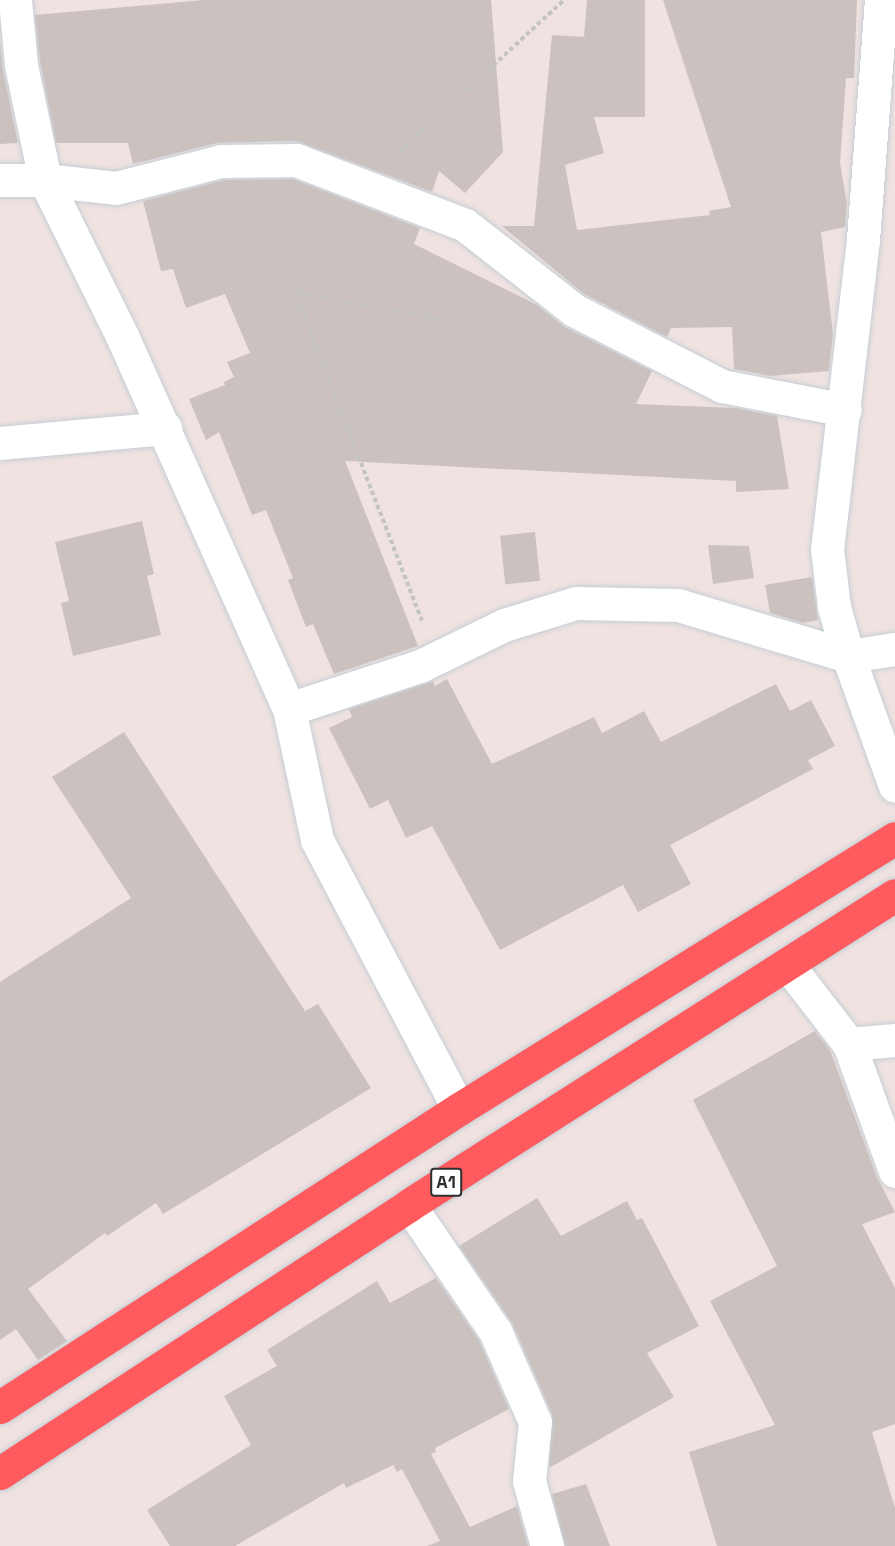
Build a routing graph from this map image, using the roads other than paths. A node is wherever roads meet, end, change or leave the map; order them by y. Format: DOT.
graph roads {
  1 [pos="15,0"];
  2 [pos="881,0"];
  3 [pos="882,159"];
  4 [pos="0,180"];
  5 [pos="45,180"];
  6 [pos="845,410"];
  7 [pos="165,428"];
  8 [pos="0,443"];
  9 [pos="895,649"];
  10 [pos="848,656"];
  11 [pos="289,709"];
  12 [pos="895,786"];
  13 [pos="895,838"];
  14 [pos="895,896"];
  15 [pos="787,964"];
  16 [pos="895,1040"];
  17 [pos="849,1044"];
  18 [pos="459,1109"];
  19 [pos="895,1171"];
  20 [pos="409,1205"];
  21 [pos="0,1407"];
  22 [pos="0,1473"];
  23 [pos="547,1546"];
  1 -- 5 [label="street"];
  2 -- 3 [label="street"];
  3 -- 6 [label="street"];
  4 -- 5 [label="street"];
  5 -- 6 [label="street"];
  5 -- 7 [label="street"];
  6 -- 10 [label="street"];
  7 -- 8 [label="street"];
  7 -- 11 [label="street"];
  9 -- 10 [label="street"];
  10 -- 11 [label="street"];
  10 -- 12 [label="street"];
  11 -- 18 [label="street"];
  13 -- 18 [label="highway"];
  14 -- 15 [label="highway, A1"];
  15 -- 17 [label="street"];
  15 -- 20 [label="highway, A1"];
  16 -- 17 [label="street"];
  17 -- 19 [label="street"];
  18 -- 21 [label="highway"];
  20 -- 22 [label="highway, A1"];
  20 -- 23 [label="street"];
}
